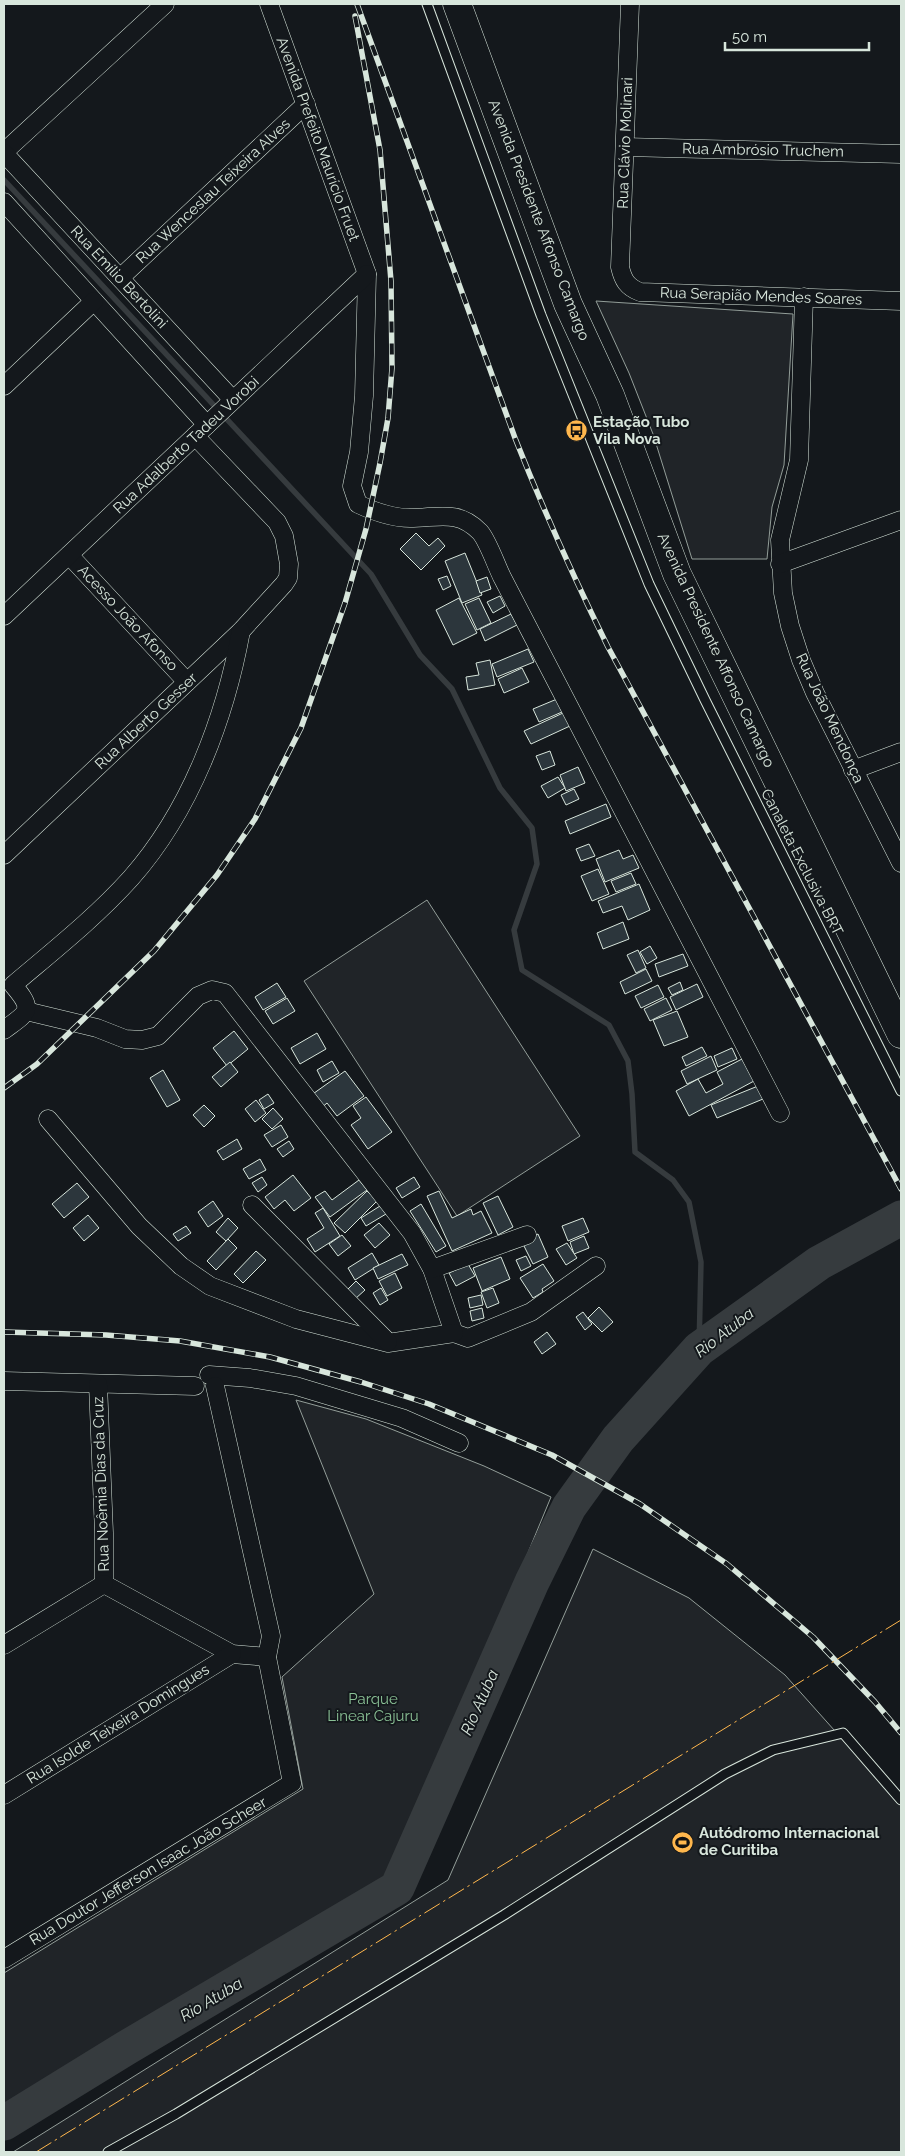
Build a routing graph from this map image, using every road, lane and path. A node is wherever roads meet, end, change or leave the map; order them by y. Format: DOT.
graph roads {
  1 [pos="165,4"];
  2 [pos="269,4"];
  3 [pos="427,4"];
  4 [pos="457,4"];
  5 [pos="630,4"];
  6 [pos="306,104"];
  7 [pos="625,147"];
  8 [pos="4,153"];
  9 [pos="901,154"];
  10 [pos="4,202"];
  11 [pos="367,274"];
  12 [pos="120,278"];
  13 [pos="625,282"];
  14 [pos="804,297"];
  15 [pos="901,300"];
  16 [pos="94,301"];
  17 [pos="4,386"];
  18 [pos="233,400"];
  19 [pos="201,431"];
  20 [pos="901,520"];
  21 [pos="69,555"];
  22 [pos="780,564"];
  23 [pos="4,616"];
  24 [pos="241,631"];
  25 [pos="187,682"];
  26 [pos="901,752"];
  27 [pos="853,770"];
  28 [pos="4,855"];
  29 [pos="901,863"];
  30 [pos="8,980"];
  31 [pos="26,1011"];
  32 [pos="4,1030"];
  33 [pos="901,1034"];
  34 [pos="901,1091"];
  35 [pos="780,1113"];
  36 [pos="48,1120"];
  37 [pos="252,1205"];
  38 [pos="527,1235"];
  39 [pos="596,1266"];
  40 [pos="432,1269"];
  41 [pos="454,1332"];
  42 [pos="388,1343"];
  43 [pos="212,1380"];
  44 [pos="4,1381"];
  45 [pos="98,1384"];
  46 [pos="459,1443"];
  47 [pos="104,1584"];
  48 [pos="4,1645"];
  49 [pos="232,1654"];
  50 [pos="267,1657"];
  51 [pos="4,1795"];
  52 [pos="901,1800"];
  53 [pos="4,1959"];
  54 [pos="108,2152"];
  1 -- 8 [label="street"];
  2 -- 6 [label="street, Avenida Prefeito Maurício Fruet"];
  3 -- 34 [label="lane, Canaleta Exclusiva BRT"];
  4 -- 33 [label="main road, Avenida Presidente Affonso Camargo"];
  5 -- 7 [label="street, Rua Clávio Molinari"];
  6 -- 11 [label="street, Avenida Prefeito Maurício Fruet"];
  6 -- 12 [label="street, Rua Wenceslau Teixeira Alves"];
  7 -- 9 [label="street, Rua Ambrósio Truchem"];
  7 -- 13 [label="street, Rua Clávio Molinari"];
  8 -- 12 [label="street, Rua Emílio Bertolini"];
  10 -- 16 [label="street"];
  11 -- 18 [label="street, Rua Adalberto Tadeu Vorobi"];
  11 -- 35 [label="street"];
  12 -- 18 [label="street, Rua Emílio Bertolini"];
  13 -- 14 [label="street, Rua Serapião Mendes Soares"];
  14 -- 15 [label="street, Rua Serapião Mendes Soares"];
  14 -- 22 [label="street, Rua João Mendonça"];
  16 -- 17 [label="street"];
  16 -- 19 [label="street"];
  18 -- 19 [label="street, Rua Adalberto Tadeu Vorobi"];
  19 -- 21 [label="street, Rua Adalberto Tadeu Vorobi"];
  19 -- 24 [label="street, Rua Alberto Gesser"];
  20 -- 22 [label="street"];
  21 -- 23 [label="street, Rua Adalberto Tadeu Vorobi"];
  21 -- 25 [label="street, Acesso João Afonso"];
  22 -- 27 [label="street, Rua João Mendonça"];
  24 -- 25 [label="street, Rua Alberto Gesser"];
  24 -- 30 [label="street"];
  25 -- 28 [label="street, Rua Alberto Gesser"];
  26 -- 27 [label="street"];
  27 -- 29 [label="street, Rua João Mendonça"];
  30 -- 31 [label="street"];
  31 -- 32 [label="street"];
  31 -- 40 [label="street"];
  36 -- 42 [label="street"];
  37 -- 42 [label="street"];
  38 -- 40 [label="street"];
  39 -- 41 [label="street"];
  40 -- 41 [label="street"];
  41 -- 42 [label="street"];
  43 -- 45 [label="street"];
  43 -- 46 [label="street"];
  43 -- 50 [label="street"];
  44 -- 45 [label="street"];
  45 -- 47 [label="street, Rua Noêmia Dias da Cruz"];
  47 -- 48 [label="street"];
  47 -- 49 [label="street, Rua Noêmia Dias da Cruz"];
  49 -- 50 [label="street, Rua Noêmia Dias da Cruz"];
  49 -- 51 [label="street, Rua Isolde Teixeira Domingues"];
  50 -- 53 [label="street, Rua Doutor Jefferson Isaac João Scheer"];
  52 -- 54 [label="lane"];
}
